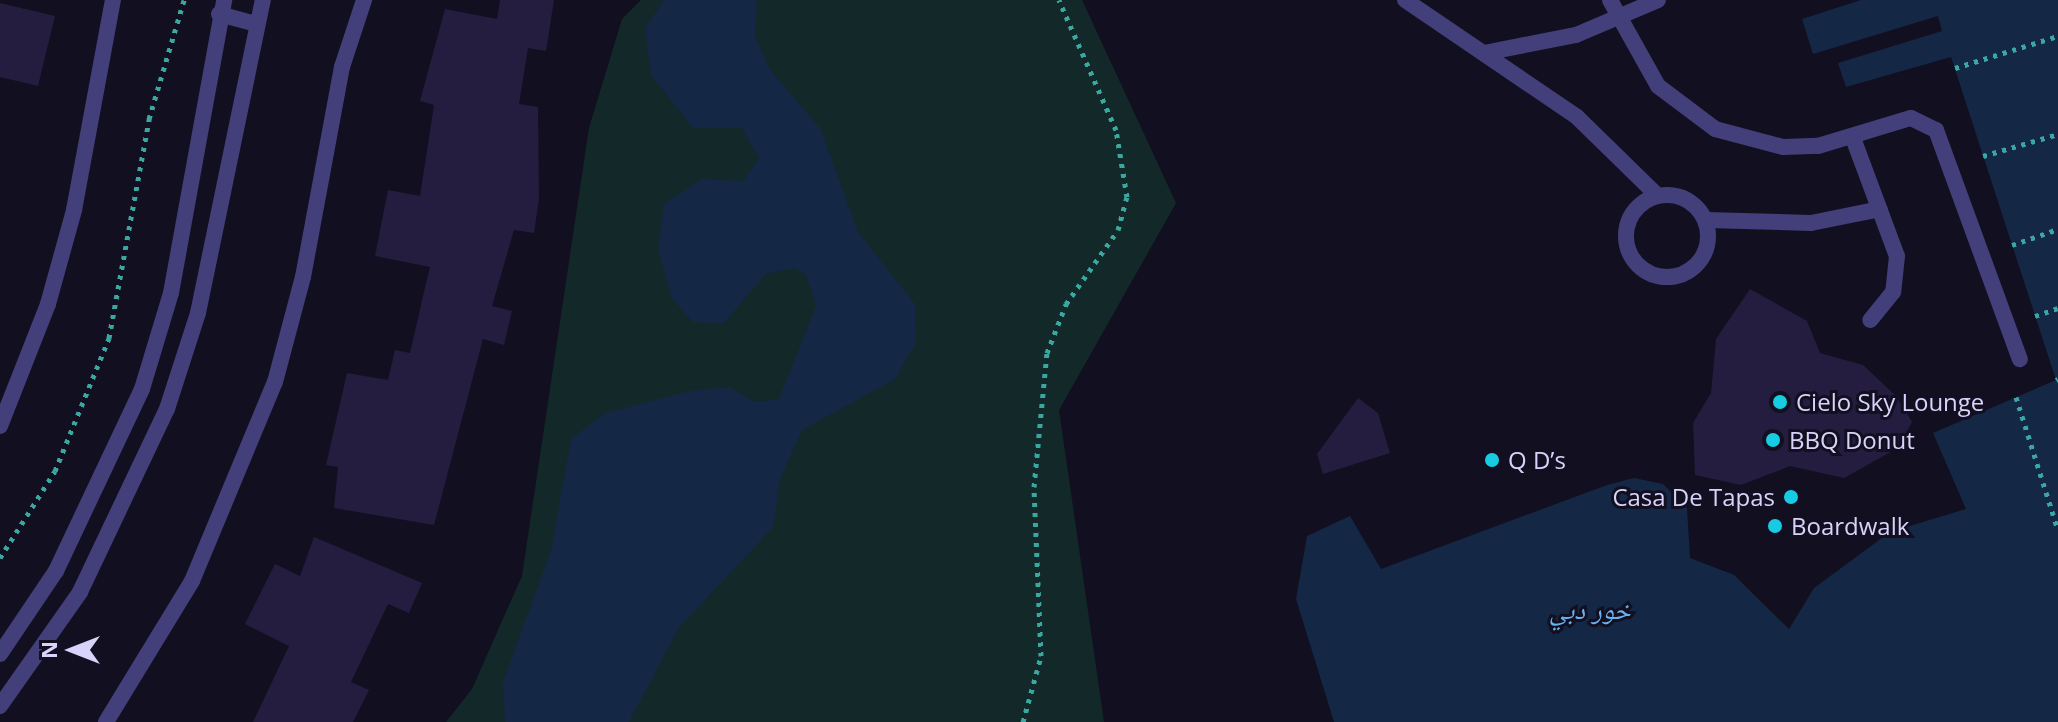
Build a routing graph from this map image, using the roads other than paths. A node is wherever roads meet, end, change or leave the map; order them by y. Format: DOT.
graph roads {
  1 [pos="113,0"];
  2 [pos="263,0"];
  3 [pos="364,0"];
  4 [pos="1405,0"];
  5 [pos="1610,0"];
  6 [pos="1658,0"];
  7 [pos="222,7"];
  8 [pos="1620,20"];
  9 [pos="256,24"];
  10 [pos="1484,53"];
  11 [pos="1853,138"];
  12 [pos="1658,196"];
  13 [pos="1880,209"];
  14 [pos="1706,220"];
  15 [pos="1870,320"];
  16 [pos="2020,359"];
  17 [pos="0,426"];
  18 [pos="0,654"];
  19 [pos="0,706"];
  20 [pos="106,722"];
  1 -- 17 [label="lane"];
  2 -- 9 [label="lane"];
  3 -- 20 [label="lane"];
  4 -- 10 [label="lane"];
  5 -- 8 [label="lane"];
  6 -- 8 [label="lane"];
  7 -- 9 [label="lane"];
  7 -- 18 [label="lane"];
  8 -- 10 [label="lane"];
  8 -- 11 [label="lane"];
  9 -- 19 [label="lane"];
  10 -- 12 [label="lane"];
  11 -- 13 [label="lane"];
  11 -- 16 [label="lane"];
  12 -- 14 [label="lane"];
  12 -- 14 [label="lane"];
  13 -- 14 [label="lane"];
  13 -- 15 [label="lane"];
}
